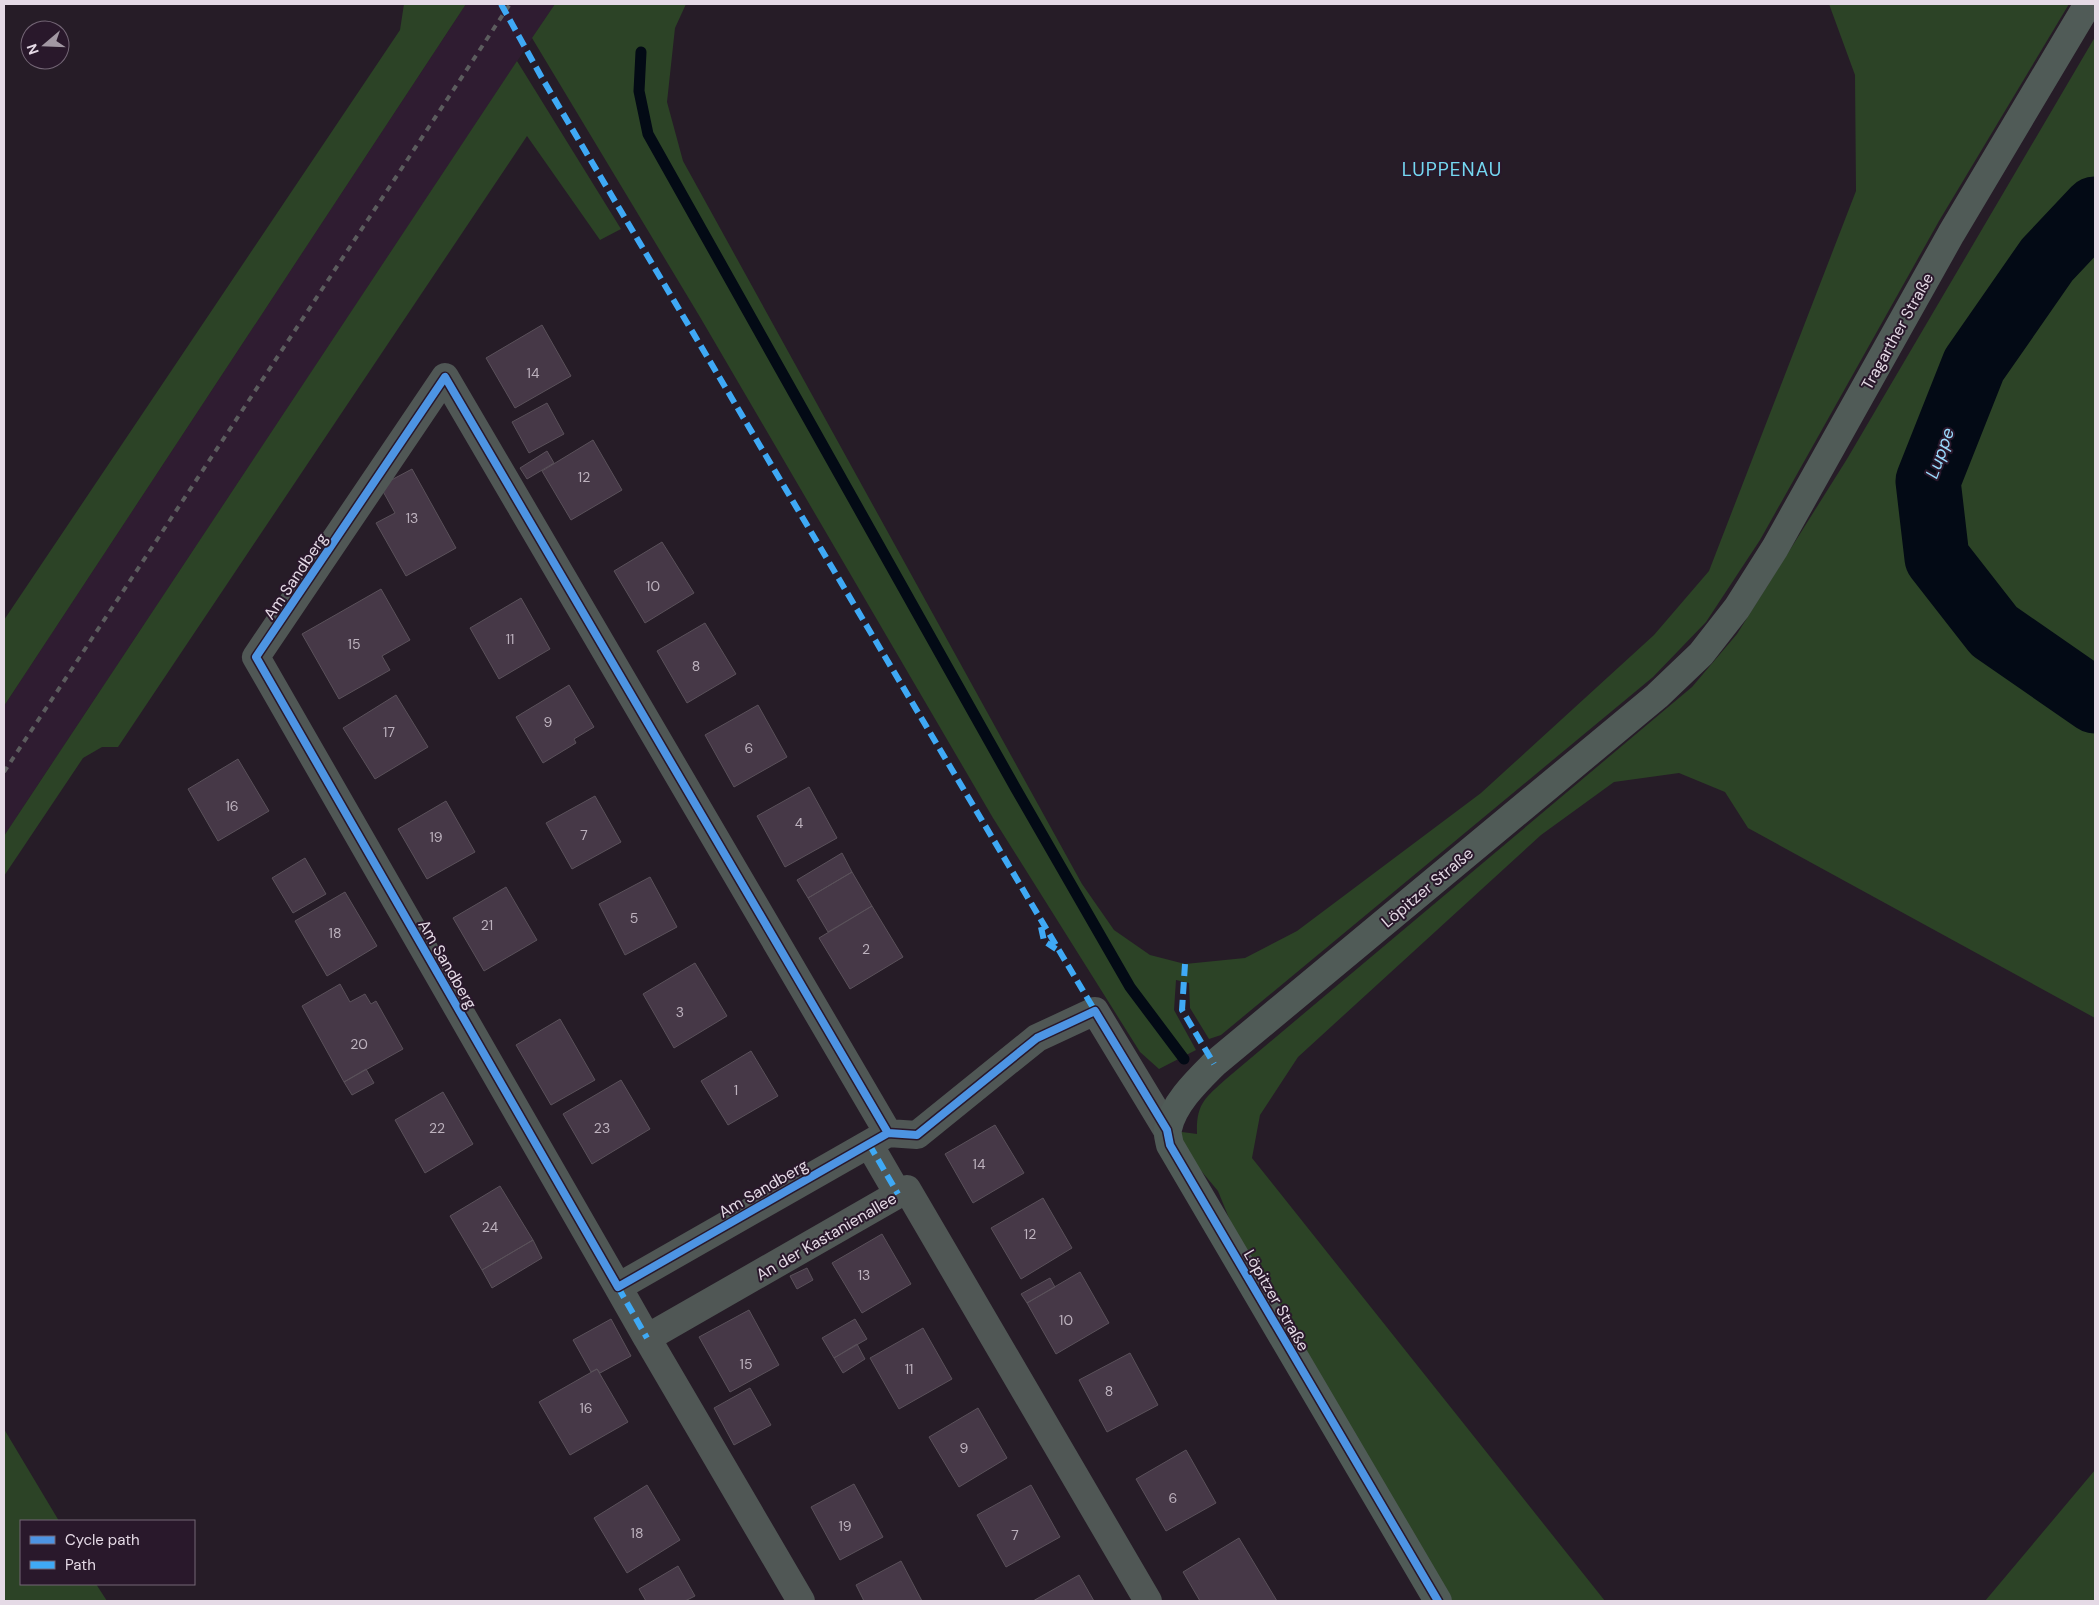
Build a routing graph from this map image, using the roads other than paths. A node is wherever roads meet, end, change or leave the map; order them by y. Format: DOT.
graph roads {
  1 [pos="2088,4"];
  2 [pos="1701,654"];
  3 [pos="1167,1130"];
  4 [pos="878,1138"];
  5 [pos="898,1194"];
  6 [pos="618,1287"];
  7 [pos="647,1338"];
  8 [pos="801,1601"];
  9 [pos="1148,1601"];
  10 [pos="1438,1601"];
  1 -- 2 [label="street, Tragarther Straße"];
  2 -- 3 [label="street, Löpitzer Straße"];
  3 -- 4 [label="street, Löpitzer Straße"];
  3 -- 10 [label="street, Löpitzer Straße"];
  4 -- 5 [label="street"];
  4 -- 6 [label="street, Am Sandberg"];
  4 -- 6 [label="street, Am Sandberg"];
  5 -- 7 [label="street, An der Kastanienallee"];
  5 -- 9 [label="street, An der Kastanienallee"];
  6 -- 7 [label="street"];
  7 -- 8 [label="street"];
}
